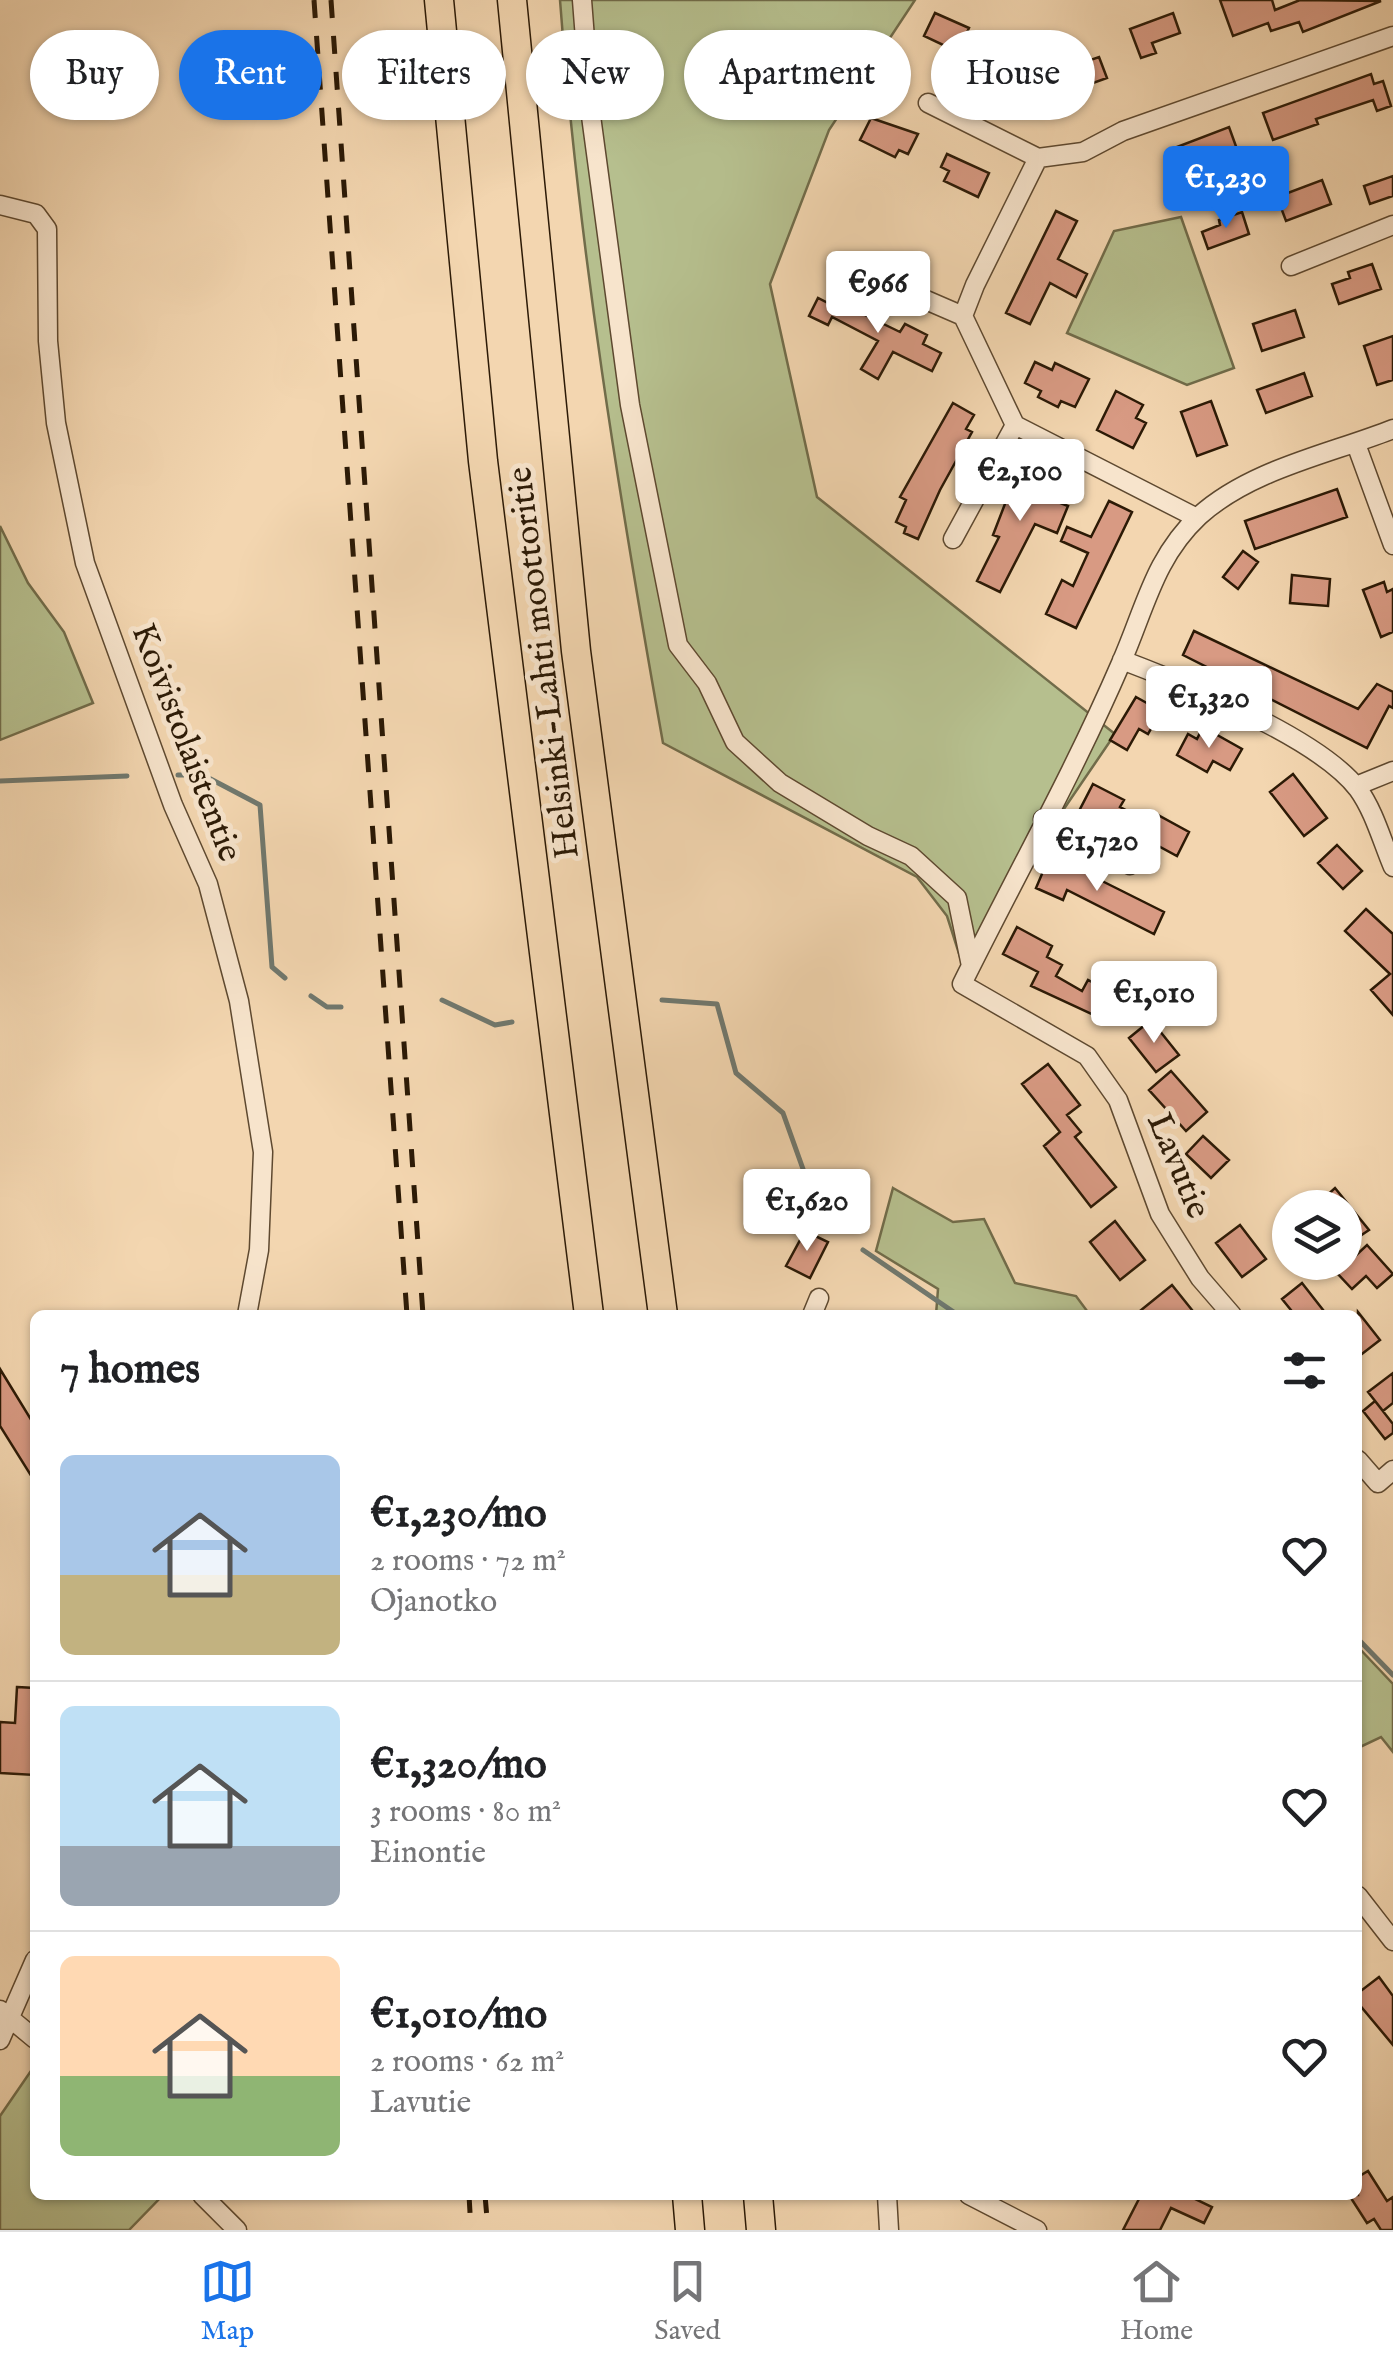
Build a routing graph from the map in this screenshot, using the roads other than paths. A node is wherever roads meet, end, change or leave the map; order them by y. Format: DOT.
graph roads {
  1 [pos="439,0"];
  2 [pos="512,0"];
  3 [pos="582,0"];
  4 [pos="1393,36"];
  5 [pos="928,103"];
  6 [pos="1038,158"];
  7 [pos="9,206"];
  8 [pos="1393,225"];
  9 [pos="1291,266"];
  10 [pos="852,268"];
  11 [pos="964,316"];
  12 [pos="1015,425"];
  13 [pos="1393,429"];
  14 [pos="1356,444"];
  15 [pos="1198,518"];
  16 [pos="953,539"];
  17 [pos="1393,544"];
  18 [pos="1122,660"];
  19 [pos="1393,771"];
  20 [pos="1356,786"];
  21 [pos="1043,820"];
  22 [pos="1130,865"];
  23 [pos="1393,866"];
  24 [pos="971,966"];
  25 [pos="248,1310"];
  26 [pos="589,1310"];
  27 [pos="662,1310"];
  28 [pos="1228,1310"];
  29 [pos="1362,1465"];
  30 [pos="1393,1470"];
  31 [pos="1362,1901"];
  32 [pos="1393,1942"];
  33 [pos="30,1969"];
  34 [pos="5,2015"];
  35 [pos="30,2035"];
  36 [pos="0,2040"];
  37 [pos="207,2200"];
  38 [pos="687,2200"];
  39 [pos="758,2200"];
  40 [pos="887,2200"];
  41 [pos="979,2200"];
  42 [pos="238,2230"];
  43 [pos="690,2230"];
  44 [pos="761,2230"];
  45 [pos="889,2230"];
  46 [pos="1037,2230"];
  1 -- 26 [label="highway, Helsinki-Lahti moottoritie"];
  2 -- 27 [label="highway, Helsinki-Lahti moottoritie"];
  3 -- 24 [label="street"];
  4 -- 6 [label="street"];
  5 -- 6 [label="street"];
  6 -- 11 [label="street"];
  7 -- 25 [label="street, Koivistolaistentie"];
  8 -- 9 [label="street"];
  10 -- 11 [label="street"];
  11 -- 12 [label="street"];
  12 -- 15 [label="street"];
  12 -- 16 [label="street"];
  13 -- 14 [label="street"];
  14 -- 15 [label="street"];
  14 -- 17 [label="street"];
  15 -- 18 [label="street"];
  18 -- 20 [label="street"];
  18 -- 21 [label="street"];
  19 -- 20 [label="street"];
  20 -- 23 [label="street"];
  21 -- 22 [label="street"];
  21 -- 24 [label="street"];
  24 -- 28 [label="street, Lavutie"];
  29 -- 30 [label="street"];
  31 -- 32 [label="street"];
  33 -- 34 [label="street"];
  34 -- 35 [label="street"];
  34 -- 36 [label="street"];
  37 -- 42 [label="street"];
  38 -- 43 [label="highway"];
  39 -- 44 [label="highway"];
  40 -- 45 [label="street"];
  41 -- 46 [label="street"];
}
